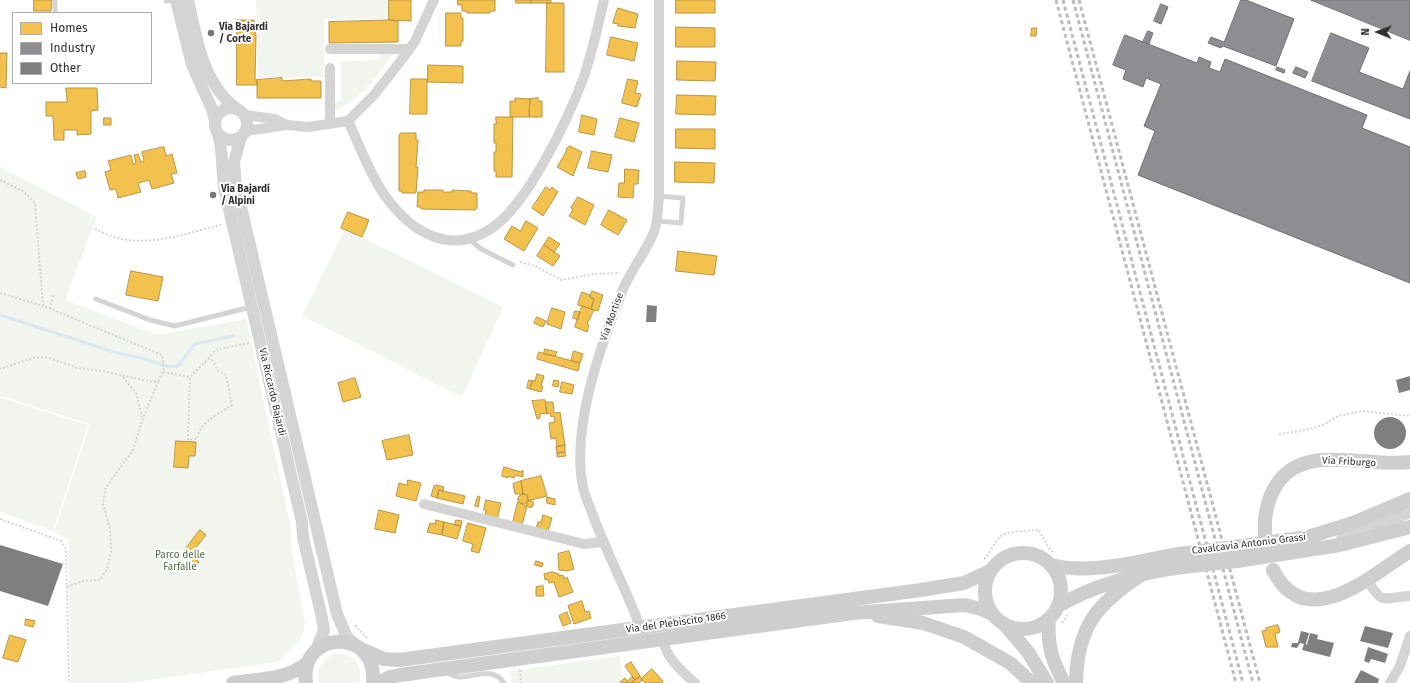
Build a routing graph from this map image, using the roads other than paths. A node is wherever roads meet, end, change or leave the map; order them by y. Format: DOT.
graph roads {
  1 [pos="55,0"];
  2 [pos="173,0"];
  3 [pos="188,0"];
  4 [pos="434,0"];
  5 [pos="604,0"];
  6 [pos="659,0"];
  7 [pos="54,12"];
  8 [pos="330,49"];
  9 [pos="409,49"];
  10 [pos="330,68"];
  11 [pos="240,111"];
  12 [pos="215,121"];
  13 [pos="348,121"];
  14 [pos="330,124"];
  15 [pos="287,125"];
  16 [pos="218,134"];
  17 [pos="244,134"];
  18 [pos="659,196"];
  19 [pos="657,221"];
  20 [pos="468,238"];
  21 [pos="513,265"];
  22 [pos="96,299"];
  23 [pos="252,307"];
  24 [pos="1410,462"];
  25 [pos="1410,500"];
  26 [pos="424,504"];
  27 [pos="1410,512"];
  28 [pos="1410,527"];
  29 [pos="1265,534"];
  30 [pos="604,542"];
  31 [pos="1410,551"];
  32 [pos="1299,552"];
  33 [pos="1235,554"];
  34 [pos="1054,560"];
  35 [pos="1180,560"];
  36 [pos="985,567"];
  37 [pos="1273,570"];
  38 [pos="1141,575"];
  39 [pos="1367,579"];
  40 [pos="1410,596"];
  41 [pos="1064,609"];
  42 [pos="853,613"];
  43 [pos="992,614"];
  44 [pos="1055,623"];
  45 [pos="1005,625"];
  46 [pos="639,629"];
  47 [pos="1410,636"];
  48 [pos="663,640"];
  49 [pos="362,645"];
  50 [pos="316,650"];
  51 [pos="1410,661"];
  52 [pos="307,663"];
  53 [pos="1400,666"];
  54 [pos="442,670"];
  55 [pos="233,683"];
  56 [pos="306,683"];
  57 [pos="373,683"];
  58 [pos="378,683"];
  59 [pos="504,683"];
  60 [pos="695,683"];
  61 [pos="1032,683"];
  62 [pos="1047,683"];
  63 [pos="1064,683"];
  64 [pos="1076,683"];
  65 [pos="1390,683"];
  1 -- 7 [label="lane"];
  2 -- 12 [label="street, Via Riccardo Bajardi"];
  3 -- 11 [label="street"];
  4 -- 9 [label="street"];
  5 -- 20 [label="street"];
  6 -- 18 [label="street, Via Mortise"];
  8 -- 9 [label="street"];
  9 -- 13 [label="street"];
  10 -- 14 [label="street"];
  11 -- 12 [label="street"];
  11 -- 15 [label="street"];
  11 -- 17 [label="street, Via Riccardo Bajardi"];
  12 -- 16 [label="street, Via Riccardo Bajardi"];
  13 -- 14 [label="street"];
  13 -- 20 [label="street"];
  14 -- 15 [label="street"];
  15 -- 17 [label="street"];
  16 -- 17 [label="street"];
  16 -- 23 [label="street, Via Riccardo Bajardi"];
  17 -- 49 [label="street, Via Riccardo Bajardi"];
  18 -- 19 [label="street, Via Mortise"];
  18 -- 19 [label="lane"];
  19 -- 30 [label="street, Via Mortise"];
  20 -- 21 [label="lane"];
  22 -- 23 [label="lane"];
  23 -- 50 [label="street, Via Riccardo Bajardi"];
  24 -- 29 [label="main road, Via Friburgo"];
  25 -- 33 [label="main road, Cavalcavia Antonio Grassi"];
  26 -- 30 [label="street"];
  27 -- 32 [label="street, Cavalcavia Antonio Grassi"];
  28 -- 32 [label="main road"];
  30 -- 46 [label="street, Via Mortise"];
  31 -- 39 [label="main road"];
  32 -- 33 [label="main road, Cavalcavia Antonio Grassi"];
  33 -- 35 [label="main road, Cavalcavia Antonio Grassi, bridge"];
  34 -- 35 [label="main road"];
  34 -- 36 [label="main road, Via del Plebiscito 1866"];
  34 -- 41 [label="main road"];
  35 -- 38 [label="main road"];
  36 -- 43 [label="main road"];
  36 -- 46 [label="main road, Via del Plebiscito 1866"];
  37 -- 39 [label="main road"];
  38 -- 41 [label="main road"];
  38 -- 64 [label="main road"];
  39 -- 40 [label="street"];
  41 -- 44 [label="main road"];
  42 -- 43 [label="main road, Via del Plebiscito 1866"];
  42 -- 48 [label="main road, Via del Plebiscito 1866"];
  42 -- 61 [label="main road"];
  43 -- 45 [label="main road"];
  44 -- 45 [label="main road"];
  44 -- 63 [label="main road"];
  45 -- 62 [label="main road"];
  46 -- 49 [label="main road, Via del Plebiscito 1866"];
  47 -- 53 [label="street"];
  48 -- 54 [label="main road, Via del Plebiscito 1866"];
  48 -- 60 [label="street"];
  49 -- 50 [label="main road, Via del Plebiscito 1866"];
  49 -- 57 [label="main road"];
  50 -- 52 [label="main road"];
  51 -- 53 [label="street"];
  52 -- 55 [label="main road"];
  52 -- 56 [label="main road"];
  53 -- 65 [label="street"];
  54 -- 58 [label="main road, Via del Plebiscito 1866"];
  54 -- 59 [label="lane"];
}
